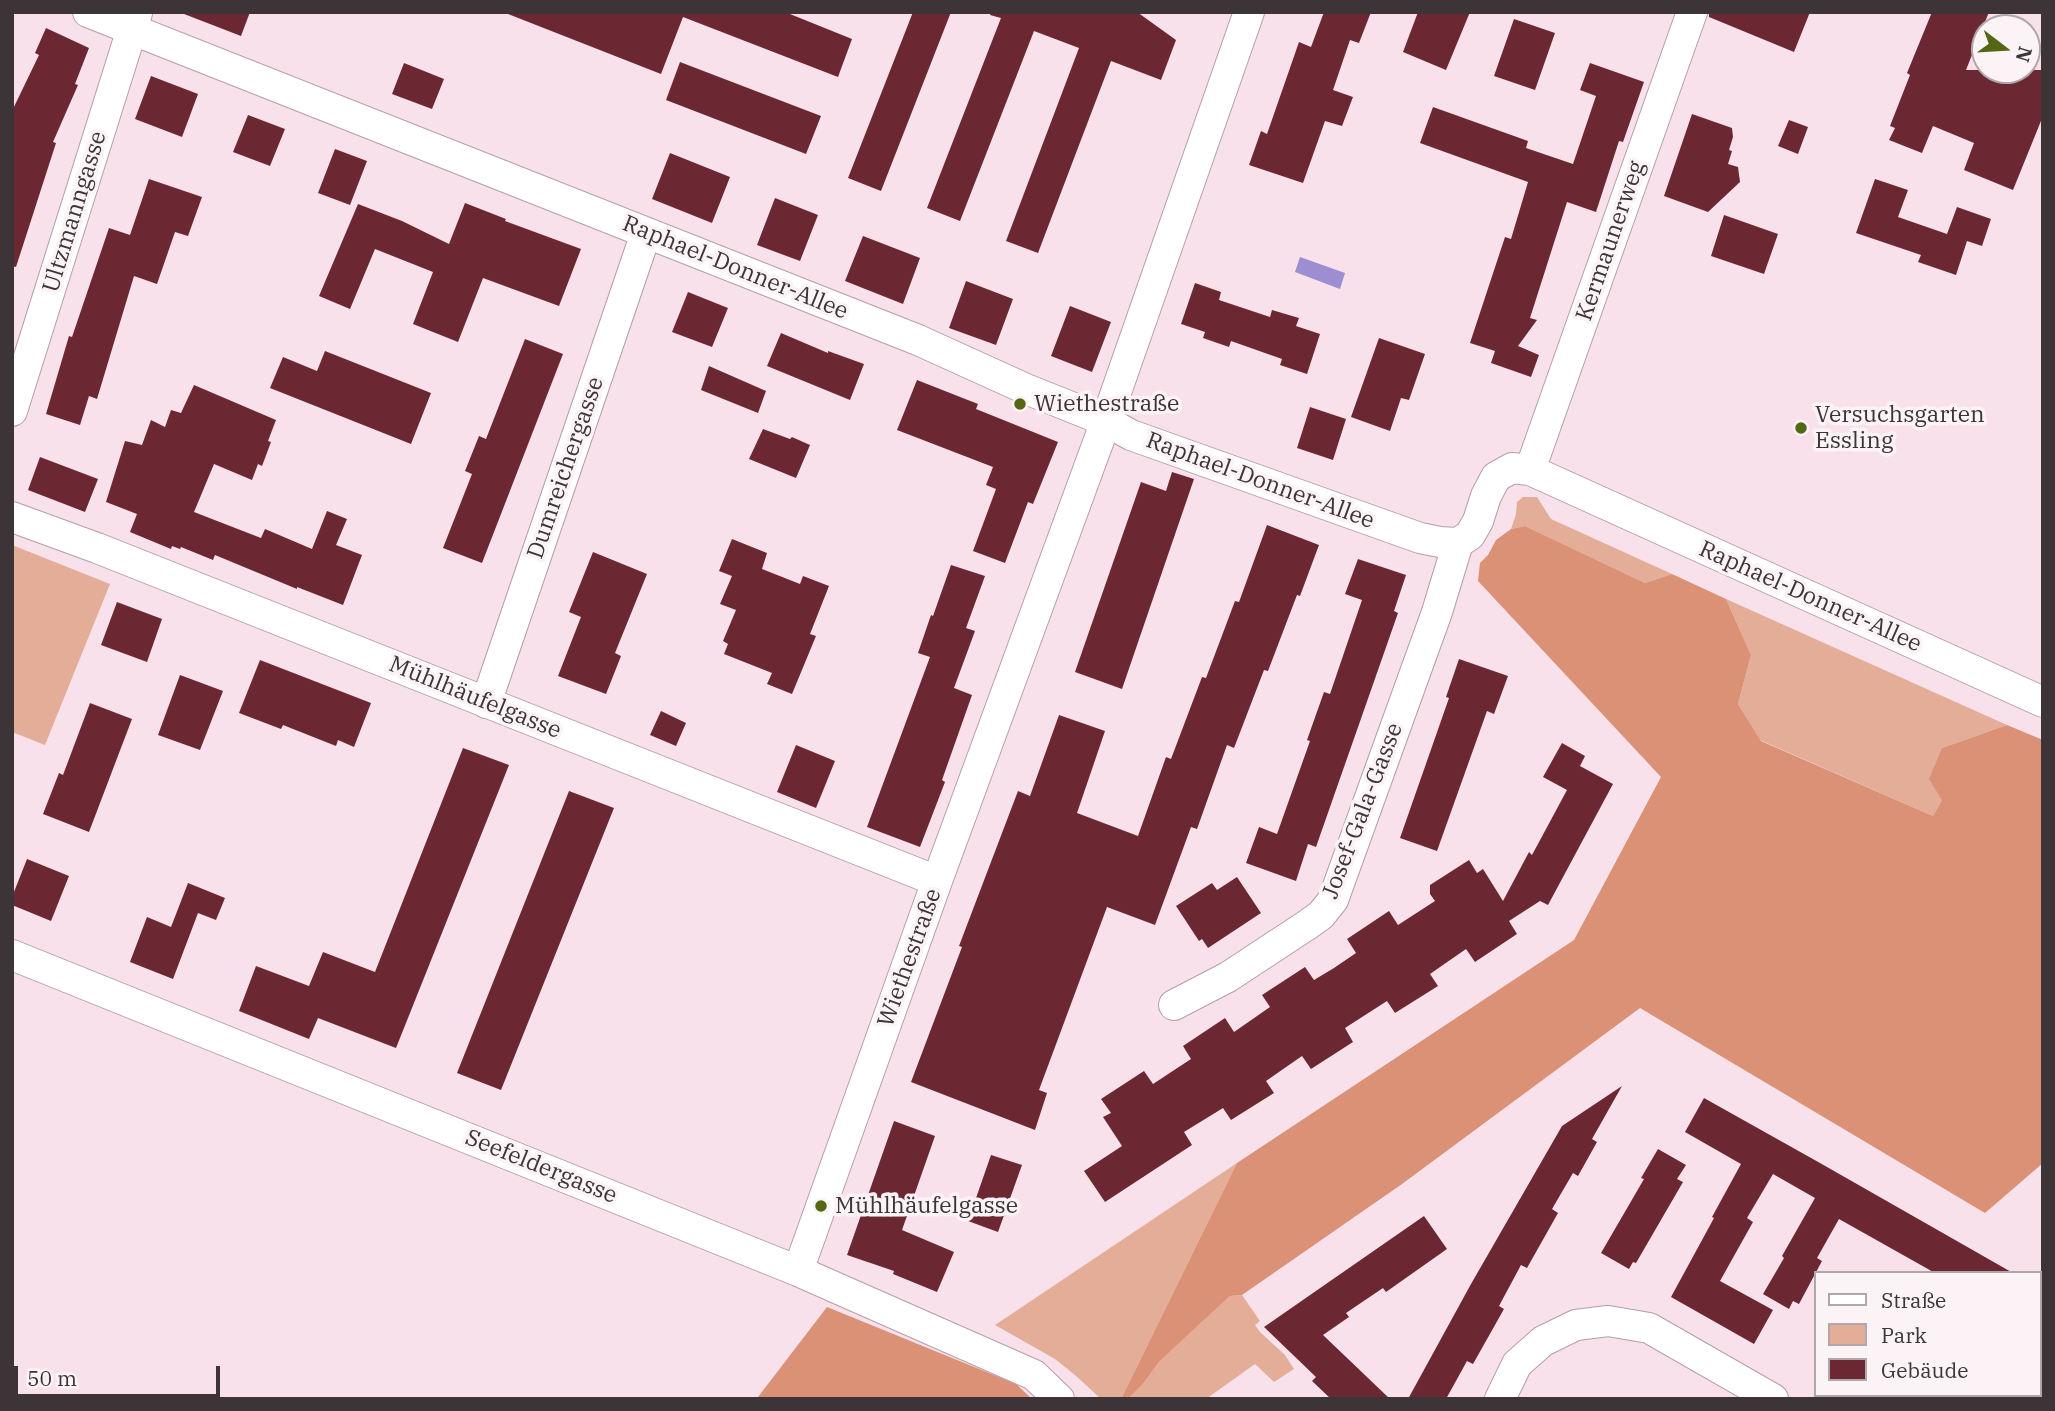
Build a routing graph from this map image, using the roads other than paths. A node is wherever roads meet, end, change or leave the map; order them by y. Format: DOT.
graph roads {
  1 [pos="88,12"];
  2 [pos="1250,12"];
  3 [pos="1692,12"];
  4 [pos="134,21"];
  5 [pos="646,233"];
  6 [pos="12,411"];
  7 [pos="1106,421"];
  8 [pos="1530,470"];
  9 [pos="12,517"];
  10 [pos="1458,543"];
  11 [pos="486,702"];
  12 [pos="2043,702"];
  13 [pos="937,881"];
  14 [pos="12,955"];
  15 [pos="1174,1005"];
  16 [pos="798,1271"];
  17 [pos="1059,1399"];
  18 [pos="1500,1399"];
  19 [pos="1773,1399"];
  1 -- 4 [label="street, Raphael-Donner-Allee"];
  2 -- 7 [label="street, Wiethestraße"];
  3 -- 8 [label="street, Kermaunerweg"];
  4 -- 5 [label="street, Raphael-Donner-Allee"];
  4 -- 6 [label="street, Ultzmanngasse"];
  5 -- 7 [label="street, Raphael-Donner-Allee"];
  5 -- 11 [label="street, Dumreichergasse"];
  7 -- 10 [label="street, Raphael-Donner-Allee"];
  7 -- 13 [label="street, Wiethestraße"];
  8 -- 10 [label="street"];
  8 -- 12 [label="street, Raphael-Donner-Allee"];
  9 -- 11 [label="street, Mühlhäufelgasse"];
  10 -- 15 [label="street, Josef-Gala-Gasse"];
  11 -- 13 [label="street, Mühlhäufelgasse"];
  13 -- 16 [label="street, Wiethestraße"];
  14 -- 16 [label="street, Seefeldergasse"];
  16 -- 17 [label="street, Seefeldergasse"];
  18 -- 19 [label="street"];
}
